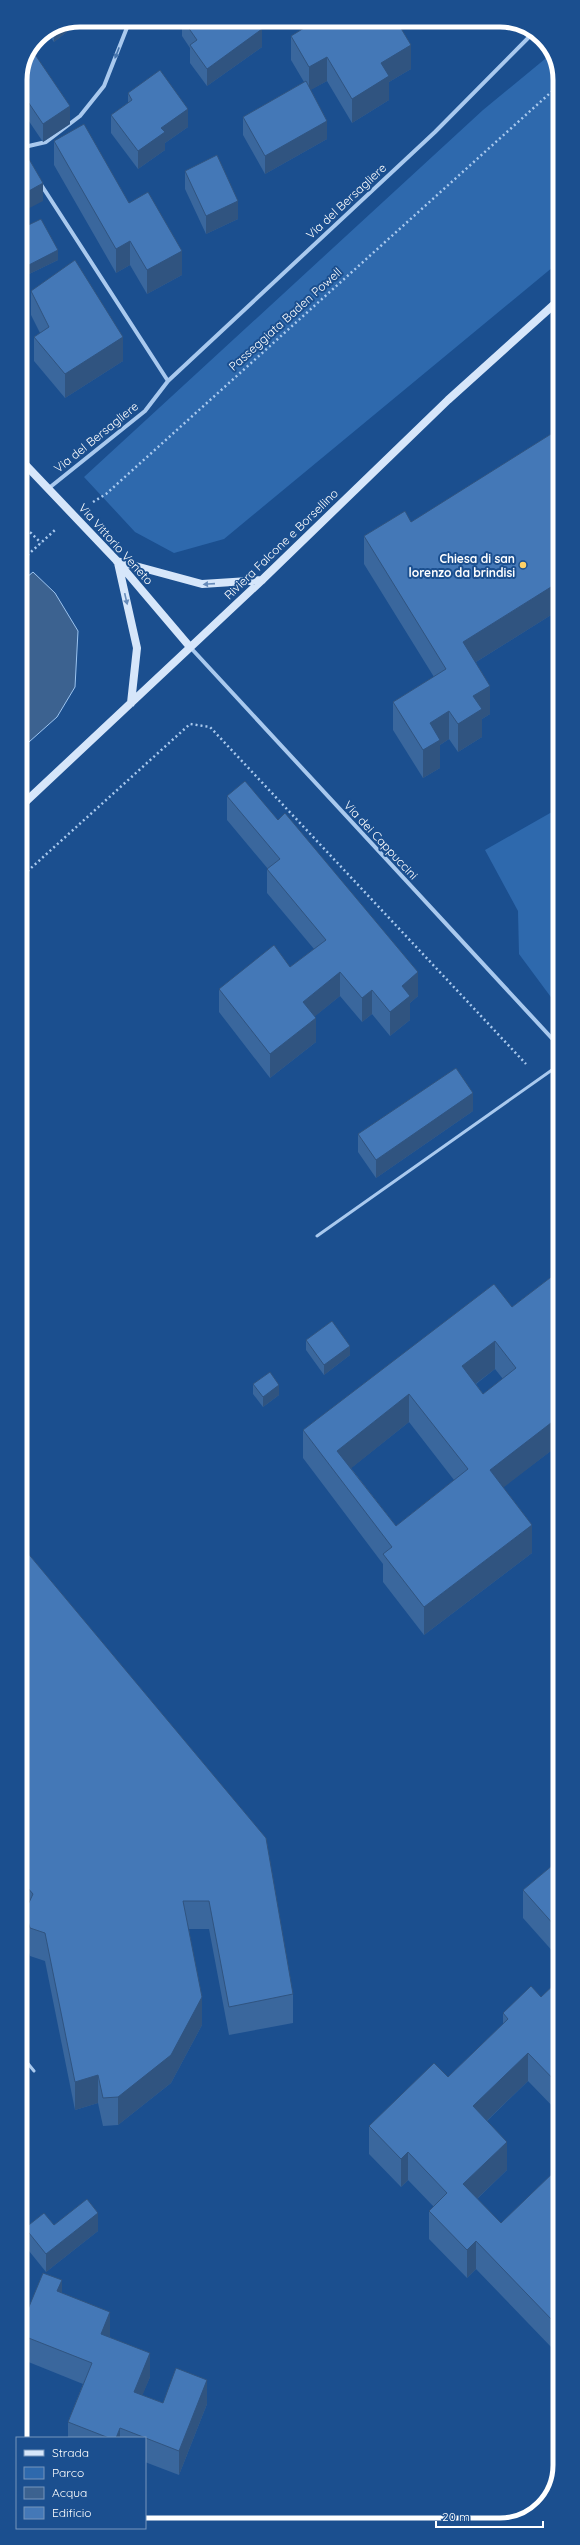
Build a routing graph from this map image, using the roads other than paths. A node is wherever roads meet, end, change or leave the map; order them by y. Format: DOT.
graph roads {
  1 [pos="127,27"];
  2 [pos="530,36"];
  3 [pos="27,146"];
  4 [pos="37,178"];
  5 [pos="553,305"];
  6 [pos="168,381"];
  7 [pos="27,466"];
  8 [pos="49,488"];
  9 [pos="117,561"];
  10 [pos="262,580"];
  11 [pos="190,647"];
  12 [pos="131,703"];
  13 [pos="27,800"];
  14 [pos="553,1040"];
  15 [pos="553,1069"];
  16 [pos="317,1236"];
  17 [pos="27,2062"];
  18 [pos="34,2071"];
  1 -- 3 [label="street, one-way"];
  2 -- 6 [label="street, Via del Bersagliere"];
  4 -- 6 [label="street"];
  5 -- 10 [label="main road, Riviera Falcone e Borsellino"];
  6 -- 8 [label="street, Via del Bersagliere"];
  7 -- 8 [label="main road, Via Vittorio Veneto"];
  8 -- 9 [label="main road, Via Vittorio Veneto"];
  10 -- 9 [label="main road, one-way"];
  9 -- 11 [label="main road, Via Vittorio Veneto"];
  9 -- 12 [label="main road, one-way"];
  10 -- 11 [label="main road, Riviera Falcone e Borsellino"];
  11 -- 12 [label="main road, Riviera Falcone e Borsellino"];
  11 -- 14 [label="street, Via dei Cappuccini"];
  12 -- 13 [label="main road, Riviera Falcone e Borsellino"];
  15 -- 16 [label="lane"];
  17 -- 18 [label="lane"];
}
